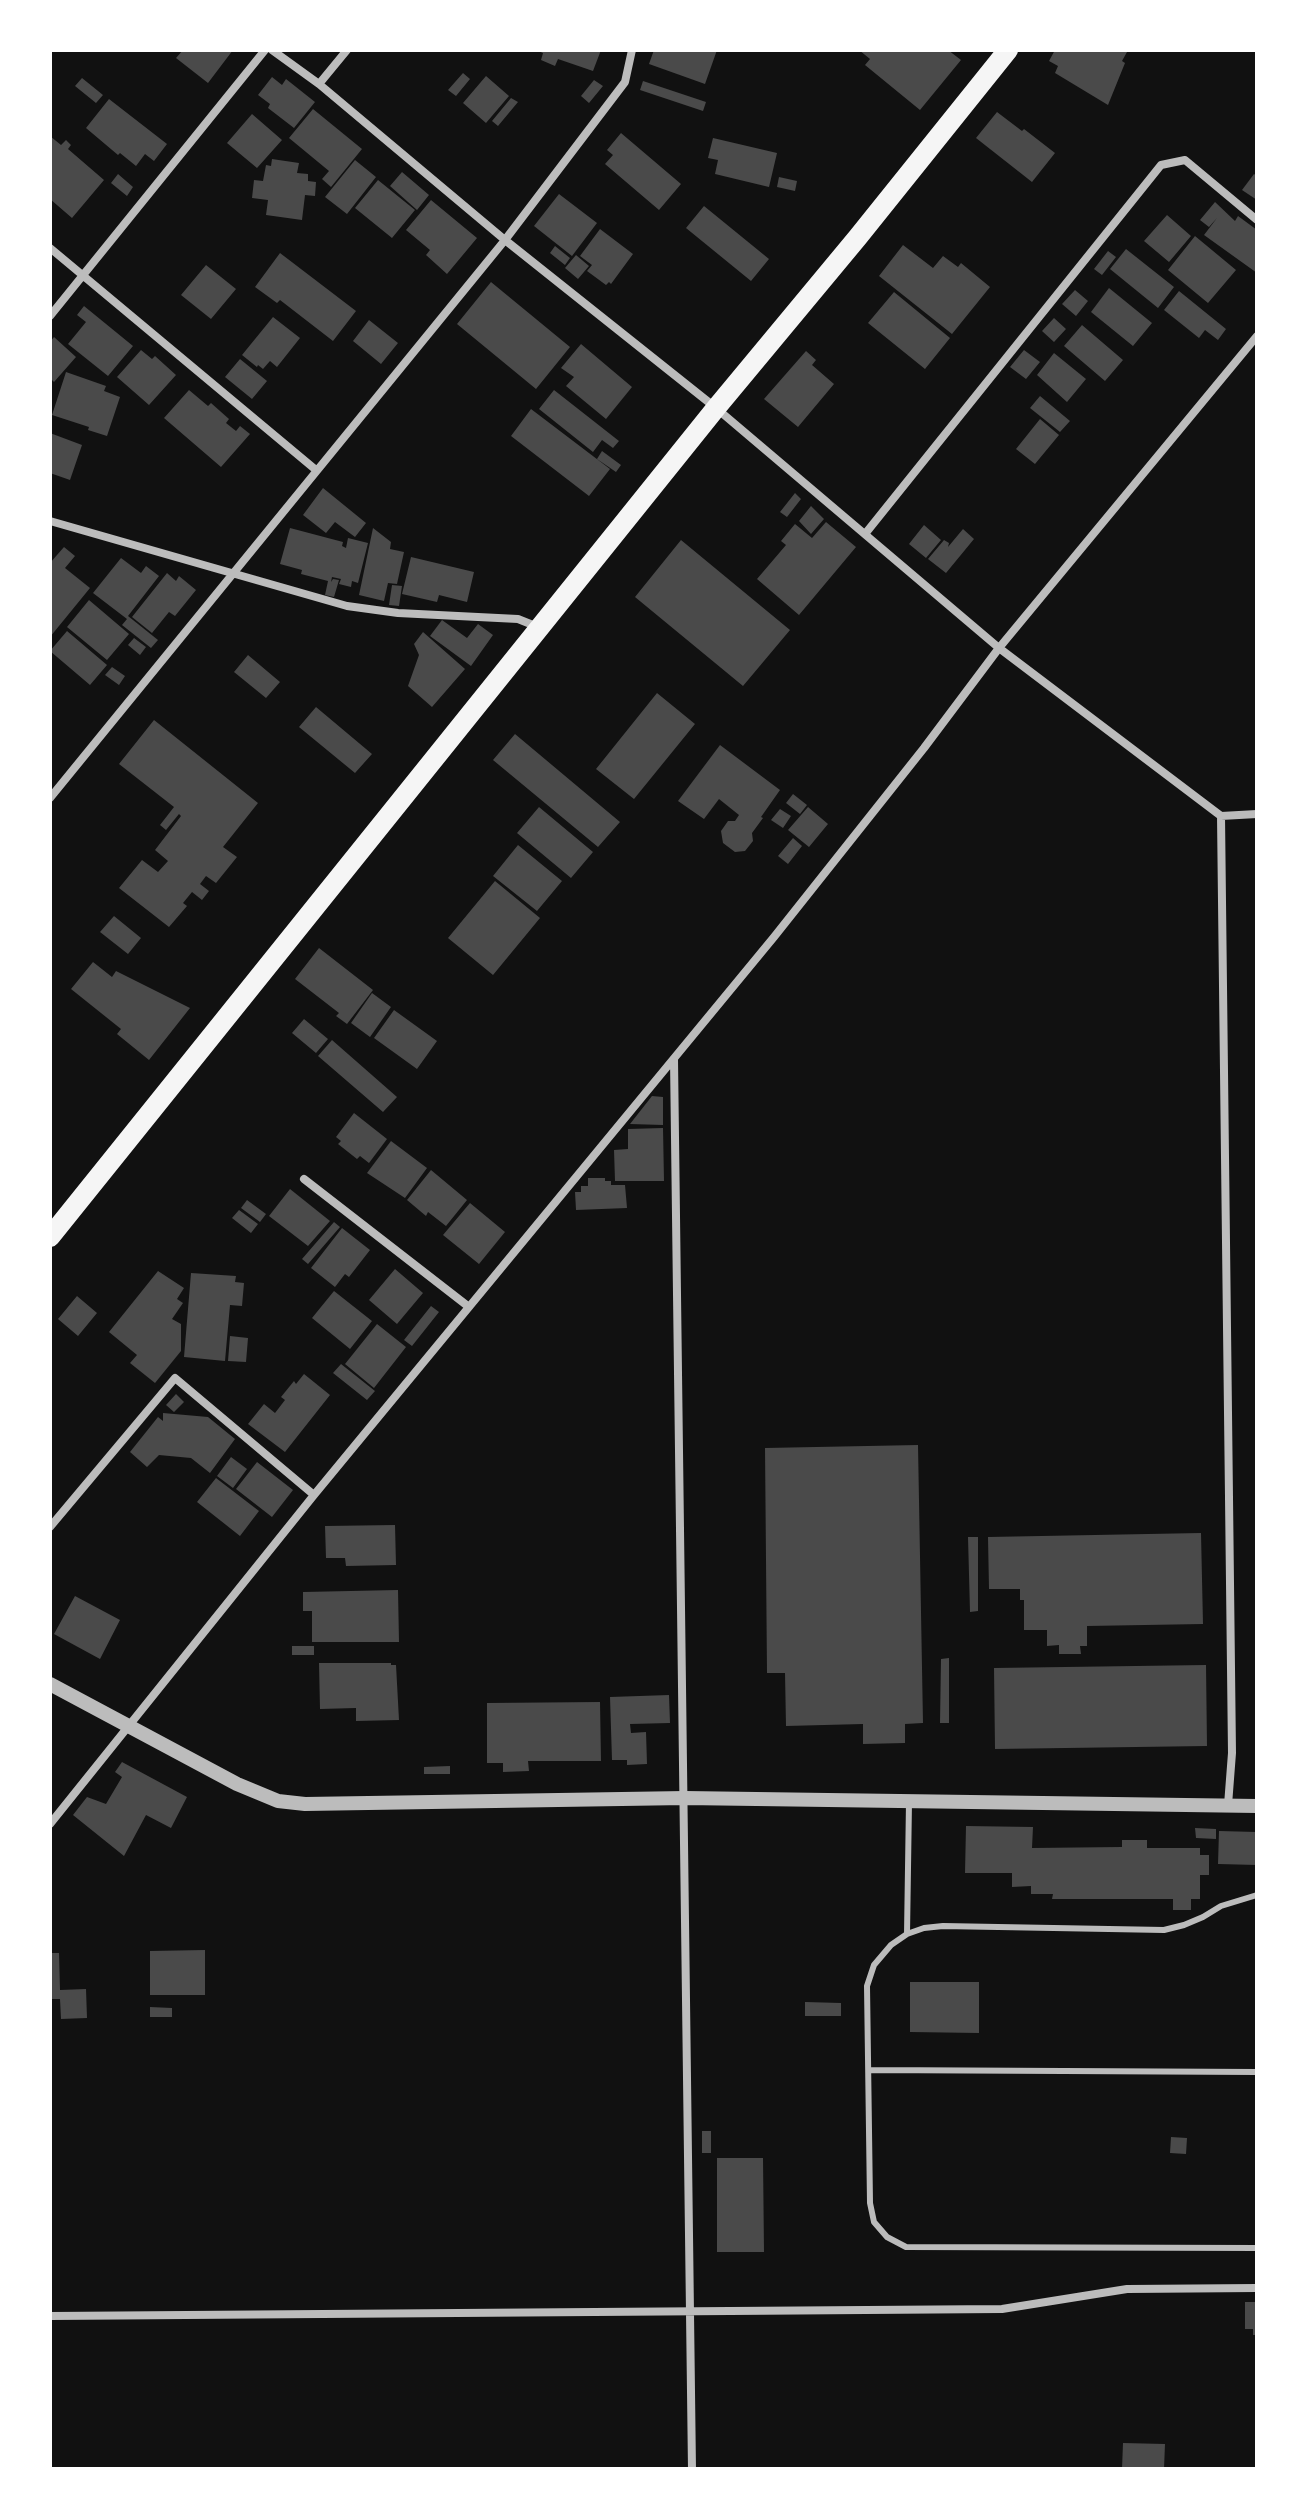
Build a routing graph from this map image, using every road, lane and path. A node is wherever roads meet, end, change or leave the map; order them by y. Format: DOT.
graph roads {
  1 [pos="265,50"];
  2 [pos="272,50"];
  3 [pos="347,50"];
  4 [pos="632,50"];
  5 [pos="1008,50"];
  6 [pos="319,84"];
  7 [pos="1257,220"];
  8 [pos="505,240"];
  9 [pos="50,248"];
  10 [pos="83,275"];
  11 [pos="50,316"];
  12 [pos="1257,336"];
  13 [pos="716,408"];
  14 [pos="316,470"];
  15 [pos="50,521"];
  16 [pos="865,534"];
  17 [pos="232,573"];
  18 [pos="539,627"];
  19 [pos="999,648"];
  20 [pos="50,798"];
  21 [pos="1257,814"];
  22 [pos="1221,816"];
  23 [pos="674,1059"];
  24 [pos="304,1179"];
  25 [pos="50,1237"];
  26 [pos="469,1307"];
  27 [pos="314,1495"];
  28 [pos="50,1527"];
  29 [pos="50,1684"];
  30 [pos="127,1726"];
  31 [pos="685,1798"];
  32 [pos="909,1801"];
  33 [pos="1228,1805"];
  34 [pos="1257,1806"];
  35 [pos="50,1824"];
  36 [pos="1257,1895"];
  37 [pos="907,1934"];
  38 [pos="870,2070"];
  39 [pos="1257,2072"];
  40 [pos="1257,2248"];
  41 [pos="1257,2288"];
  42 [pos="689,2312"];
  43 [pos="50,2316"];
  44 [pos="692,2469"];
  1 -- 10 [label="street"];
  2 -- 6 [label="street"];
  3 -- 6 [label="street"];
  4 -- 8 [label="street"];
  5 -- 13 [label="highway"];
  6 -- 8 [label="street"];
  7 -- 16 [label="street"];
  8 -- 13 [label="street"];
  8 -- 14 [label="street"];
  9 -- 10 [label="street"];
  10 -- 11 [label="street"];
  10 -- 14 [label="street"];
  12 -- 19 [label="street"];
  13 -- 16 [label="street"];
  13 -- 18 [label="highway"];
  14 -- 17 [label="street"];
  15 -- 17 [label="street"];
  16 -- 19 [label="street"];
  17 -- 18 [label="street"];
  17 -- 20 [label="street"];
  18 -- 25 [label="highway"];
  19 -- 22 [label="street"];
  19 -- 23 [label="street"];
  21 -- 22 [label="street"];
  22 -- 33 [label="street"];
  23 -- 26 [label="street"];
  23 -- 31 [label="street"];
  24 -- 26 [label="street"];
  26 -- 27 [label="street"];
  27 -- 28 [label="street"];
  27 -- 30 [label="street"];
  29 -- 30 [label="street"];
  30 -- 31 [label="street"];
  30 -- 35 [label="street"];
  31 -- 32 [label="street"];
  31 -- 42 [label="street"];
  32 -- 33 [label="street"];
  32 -- 37 [label="lane"];
  33 -- 34 [label="street"];
  36 -- 37 [label="lane"];
  37 -- 38 [label="lane"];
  38 -- 39 [label="lane"];
  38 -- 40 [label="lane"];
  41 -- 42 [label="street"];
  42 -- 43 [label="street"];
  42 -- 44 [label="street"];
}
